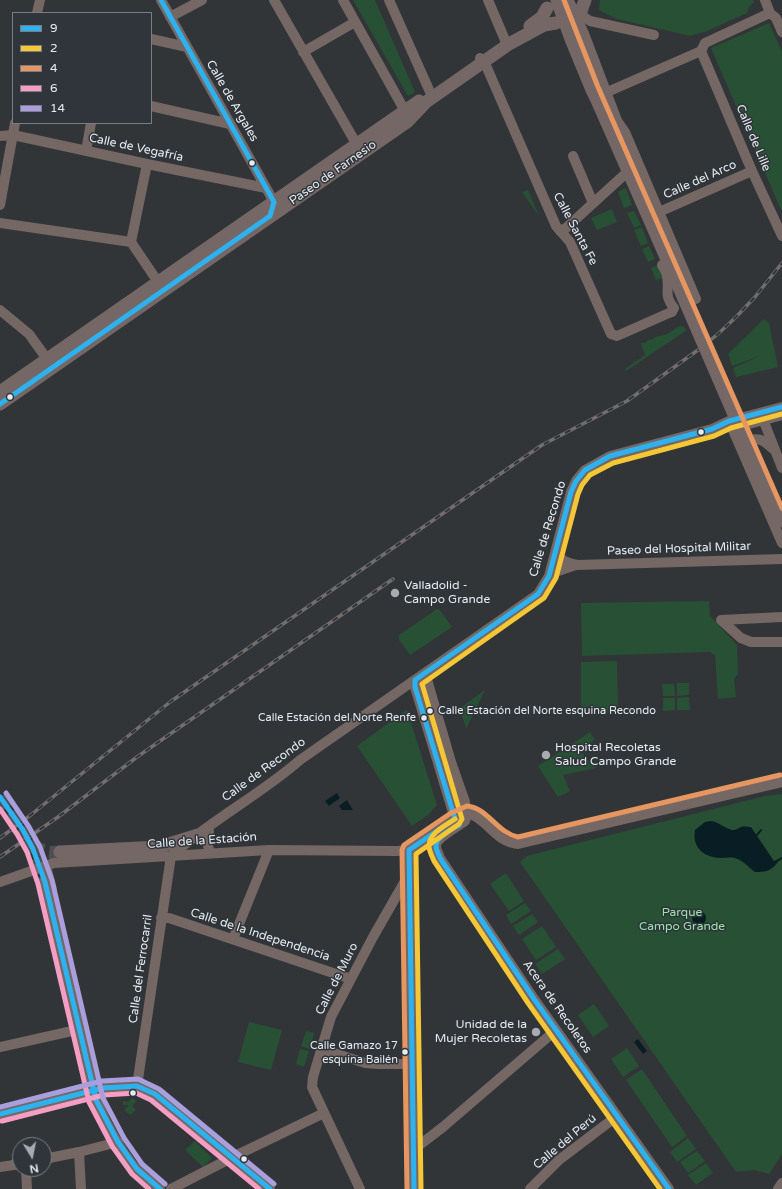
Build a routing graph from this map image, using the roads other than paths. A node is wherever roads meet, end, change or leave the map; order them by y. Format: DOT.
graph roads {
  1 [pos="40,0"];
  2 [pos="161,0"];
  3 [pos="202,0"];
  4 [pos="274,0"];
  5 [pos="343,0"];
  6 [pos="389,0"];
  7 [pos="488,0"];
  8 [pos="557,0"];
  9 [pos="567,0"];
  10 [pos="585,0"];
  11 [pos="764,0"];
  12 [pos="546,4"];
  13 [pos="37,12"];
  14 [pos="770,14"];
  15 [pos="170,17"];
  16 [pos="569,20"];
  17 [pos="355,22"];
  18 [pos="782,32"];
  19 [pos="654,35"];
  20 [pos="152,39"];
  21 [pos="505,40"];
  22 [pos="187,47"];
  23 [pos="701,51"];
  24 [pos="304,52"];
  25 [pos="482,59"];
  26 [pos="592,90"];
  27 [pos="430,92"];
  28 [pos="605,93"];
  29 [pos="152,106"];
  30 [pos="405,111"];
  31 [pos="614,117"];
  32 [pos="15,124"];
  33 [pos="91,124"];
  34 [pos="230,124"];
  35 [pos="13,135"];
  36 [pos="0,136"];
  37 [pos="357,145"];
  38 [pos="86,151"];
  39 [pos="573,156"];
  40 [pos="147,164"];
  41 [pos="752,171"];
  42 [pos="624,175"];
  43 [pos="266,188"];
  44 [pos="274,202"];
  45 [pos="592,203"];
  46 [pos="0,205"];
  47 [pos="659,212"];
  48 [pos="270,216"];
  49 [pos="0,224"];
  50 [pos="560,231"];
  51 [pos="782,236"];
  52 [pos="661,238"];
  53 [pos="131,242"];
  54 [pos="158,282"];
  55 [pos="696,299"];
  56 [pos="0,310"];
  57 [pos="47,359"];
  58 [pos="0,392"];
  59 [pos="0,404"];
  60 [pos="782,407"];
  61 [pos="782,415"];
  62 [pos="762,416"];
  63 [pos="731,425"];
  64 [pos="742,449"];
  65 [pos="774,450"];
  66 [pos="782,468"];
  67 [pos="781,517"];
  68 [pos="782,543"];
  69 [pos="555,554"];
  70 [pos="782,559"];
  71 [pos="577,565"];
  72 [pos="549,576"];
  73 [pos="782,617"];
  74 [pos="782,642"];
  75 [pos="425,673"];
  76 [pos="415,684"];
  77 [pos="782,782"];
  78 [pos="467,810"];
  79 [pos="454,816"];
  80 [pos="204,833"];
  81 [pos="425,840"];
  82 [pos="209,850"];
  83 [pos="269,850"];
  84 [pos="409,850"];
  85 [pos="60,852"];
  86 [pos="171,856"];
  87 [pos="440,858"];
  88 [pos="46,866"];
  89 [pos="409,874"];
  90 [pos="0,882"];
  91 [pos="45,882"];
  92 [pos="161,918"];
  93 [pos="234,939"];
  94 [pos="62,955"];
  95 [pos="351,979"];
  96 [pos="556,1030"];
  97 [pos="79,1032"];
  98 [pos="0,1047"];
  99 [pos="321,1049"];
  100 [pos="412,1064"];
  101 [pos="137,1086"];
  102 [pos="93,1090"];
  103 [pos="324,1113"];
  104 [pos="0,1114"];
  105 [pos="617,1116"];
  106 [pos="118,1142"];
  107 [pos="413,1150"];
  108 [pos="79,1152"];
  109 [pos="52,1157"];
  110 [pos="232,1158"];
  111 [pos="12,1165"];
  112 [pos="0,1167"];
  113 [pos="26,1177"];
  114 [pos="782,1183"];
  115 [pos="417,1188"];
  116 [pos="27,1189"];
  117 [pos="81,1189"];
  118 [pos="160,1189"];
  119 [pos="171,1189"];
  120 [pos="270,1189"];
  121 [pos="360,1189"];
  122 [pos="530,1189"];
  123 [pos="668,1189"];
  124 [pos="778,1189"];
  1 -- 13 [label="street"];
  2 -- 15 [label="street, Calle de Argales"];
  3 -- 15 [label="street"];
  4 -- 24 [label="street"];
  5 -- 17 [label="street"];
  6 -- 27 [label="street"];
  7 -- 21 [label="street"];
  8 -- 16 [label="main road"];
  9 -- 16 [label="main road"];
  10 -- 16 [label="main road"];
  11 -- 14 [label="street"];
  12 -- 16 [label="main road"];
  12 -- 21 [label="main road, Paseo de Farnesio"];
  14 -- 18 [label="street"];
  14 -- 23 [label="street"];
  15 -- 22 [label="street, Calle de Argales"];
  16 -- 19 [label="street"];
  16 -- 25 [label="main road, Paseo de Farnesio"];
  16 -- 26 [label="main road"];
  16 -- 28 [label="main road"];
  17 -- 24 [label="street"];
  17 -- 30 [label="street"];
  20 -- 22 [label="street"];
  21 -- 25 [label="main road, Paseo de Farnesio"];
  22 -- 34 [label="street, Calle de Argales"];
  23 -- 28 [label="street"];
  23 -- 41 [label="street, Calle de Lille"];
  24 -- 37 [label="street"];
  25 -- 27 [label="main road, Paseo de Farnesio"];
  25 -- 48 [label="main road, Paseo de Farnesio"];
  25 -- 50 [label="street, Calle Santa Fe"];
  26 -- 42 [label="street"];
  26 -- 52 [label="main road"];
  27 -- 30 [label="main road, Paseo de Farnesio"];
  28 -- 31 [label="main road"];
  29 -- 34 [label="street"];
  30 -- 37 [label="main road, Paseo de Farnesio"];
  31 -- 47 [label="street"];
  31 -- 52 [label="main road"];
  32 -- 35 [label="street"];
  33 -- 38 [label="street"];
  34 -- 43 [label="street, Calle de Argales"];
  35 -- 36 [label="street, Calle de Vegafría"];
  35 -- 38 [label="street, Calle de Vegafría"];
  35 -- 46 [label="street"];
  37 -- 44 [label="main road, Paseo de Farnesio"];
  38 -- 40 [label="street, Calle de Vegafría"];
  39 -- 45 [label="street"];
  40 -- 43 [label="street, Calle de Vegafría"];
  40 -- 53 [label="street"];
  41 -- 47 [label="street, Calle del Arco"];
  41 -- 51 [label="street, Calle de Lille"];
  42 -- 45 [label="street"];
  42 -- 50 [label="street, Calle Santa Fe"];
  43 -- 44 [label="street, Calle de Argales"];
  44 -- 48 [label="street"];
  44 -- 54 [label="main road, Paseo de Farnesio"];
  45 -- 50 [label="street"];
  47 -- 55 [label="street"];
  48 -- 59 [label="main road, Paseo de Farnesio"];
  49 -- 53 [label="street"];
  52 -- 67 [label="main road"];
  53 -- 54 [label="street"];
  54 -- 57 [label="main road, Paseo de Farnesio"];
  56 -- 57 [label="street"];
  57 -- 58 [label="main road, Paseo de Farnesio"];
  60 -- 62 [label="street"];
  61 -- 62 [label="street"];
  62 -- 63 [label="street, Calle de Recondo"];
  62 -- 65 [label="street"];
  63 -- 64 [label="street"];
  63 -- 69 [label="street, Calle de Recondo"];
  64 -- 65 [label="street"];
  64 -- 68 [label="street"];
  65 -- 66 [label="street"];
  69 -- 71 [label="street, Paseo del Hospital Militar"];
  69 -- 72 [label="street, Calle de Recondo"];
  70 -- 71 [label="street, Paseo del Hospital Militar"];
  71 -- 72 [label="street, Paseo del Hospital Militar"];
  72 -- 75 [label="street, Calle de Recondo"];
  73 -- 74 [label="street"];
  75 -- 76 [label="street, Calle de Recondo"];
  75 -- 78 [label="street"];
  76 -- 79 [label="street"];
  76 -- 80 [label="street, Calle de Recondo"];
  77 -- 78 [label="street"];
  78 -- 79 [label="street"];
  78 -- 87 [label="street"];
  79 -- 81 [label="street"];
  80 -- 82 [label="street"];
  80 -- 85 [label="main road"];
  80 -- 86 [label="street, Calle de Recondo"];
  81 -- 84 [label="street"];
  81 -- 87 [label="street, Acera de Recoletos"];
  82 -- 83 [label="street, Calle de la Estación"];
  82 -- 86 [label="street, Calle de la Estación"];
  83 -- 84 [label="street, Calle de la Estación"];
  83 -- 93 [label="street"];
  84 -- 89 [label="street"];
  86 -- 88 [label="street, Calle de la Estación"];
  86 -- 92 [label="street, Calle del Ferrocarril"];
  87 -- 96 [label="street, Acera de Recoletos"];
  88 -- 90 [label="street, Calle de la Estación"];
  88 -- 94 [label="street"];
  89 -- 95 [label="street, Calle de Muro"];
  89 -- 100 [label="street"];
  91 -- 94 [label="main road"];
  92 -- 93 [label="street, Calle de la Independencia"];
  92 -- 101 [label="street, Calle del Ferrocarril"];
  93 -- 95 [label="street, Calle de la Independencia"];
  94 -- 97 [label="main road"];
  95 -- 99 [label="street, Calle de Muro"];
  96 -- 105 [label="street, Acera de Recoletos"];
  96 -- 107 [label="street"];
  97 -- 98 [label="street"];
  97 -- 102 [label="main road"];
  99 -- 100 [label="street"];
  99 -- 103 [label="street, Calle de Muro"];
  100 -- 107 [label="street"];
  101 -- 102 [label="street"];
  101 -- 110 [label="street"];
  102 -- 104 [label="street"];
  102 -- 106 [label="street"];
  103 -- 110 [label="street"];
  103 -- 121 [label="street, Calle de Muro"];
  105 -- 122 [label="street, Calle del Perú"];
  105 -- 123 [label="street, Acera de Recoletos"];
  106 -- 108 [label="street"];
  106 -- 118 [label="street"];
  107 -- 115 [label="street"];
  108 -- 109 [label="street"];
  108 -- 117 [label="street"];
  110 -- 119 [label="street"];
  110 -- 120 [label="street"];
  111 -- 112 [label="street"];
  113 -- 116 [label="street"];
  114 -- 124 [label="street"];
}
